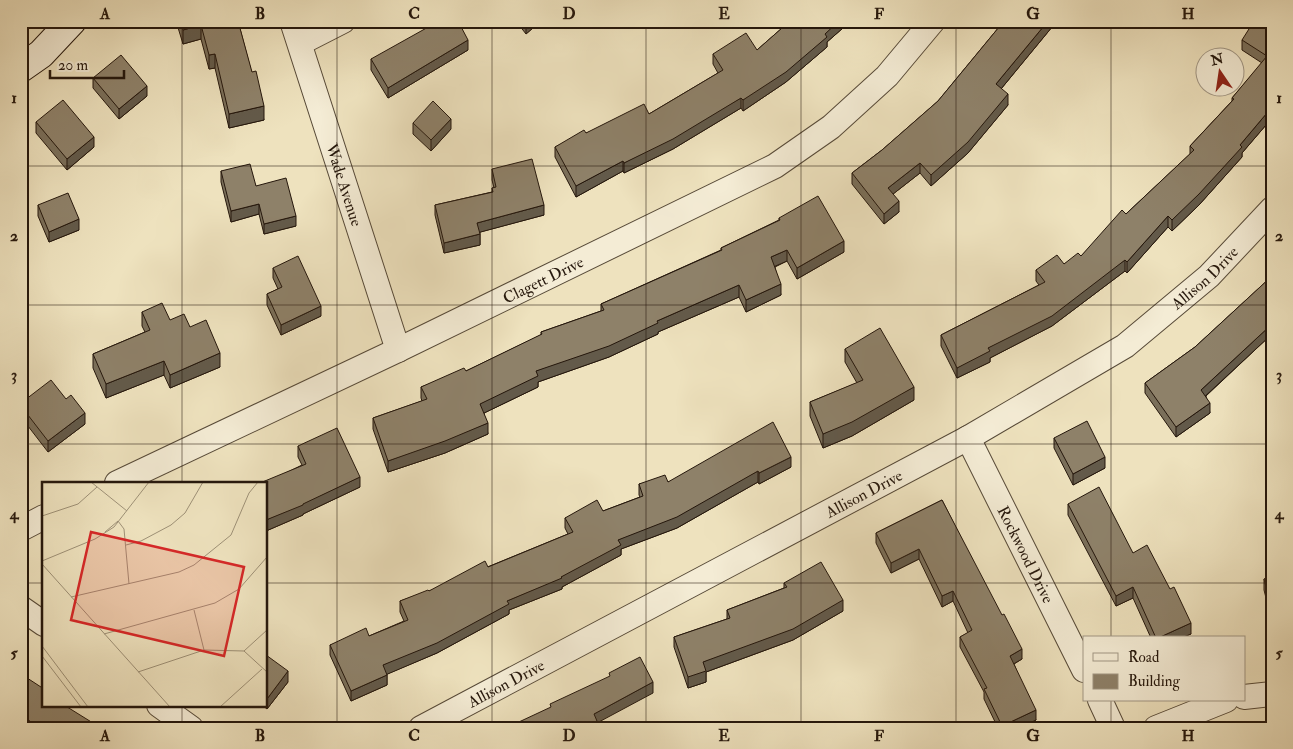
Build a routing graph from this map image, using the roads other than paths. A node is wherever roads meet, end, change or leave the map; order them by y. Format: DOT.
graph roads {
  1 [pos="72,21"];
  2 [pos="342,21"];
  3 [pos="933,21"];
  4 [pos="296,32"];
  5 [pos="21,68"];
  6 [pos="1272,209"];
  7 [pos="398,350"];
  8 [pos="968,438"];
  9 [pos="119,482"];
  10 [pos="42,518"];
  11 [pos="21,529"];
  12 [pos="21,608"];
  13 [pos="42,623"];
  14 [pos="1083,668"];
  15 [pos="1272,694"];
  16 [pos="1246,697"];
  17 [pos="1101,702"];
  18 [pos="1221,702"];
  19 [pos="160,706"];
  20 [pos="191,728"];
  21 [pos="421,728"];
  22 [pos="1114,728"];
  23 [pos="1156,728"];
  1 -- 5 [label="street"];
  2 -- 4 [label="street"];
  3 -- 7 [label="street, Clagett Drive"];
  4 -- 7 [label="street, Wade Avenue"];
  6 -- 8 [label="street, Allison Drive"];
  7 -- 9 [label="street, Clagett Drive"];
  8 -- 14 [label="street, Rockwood Drive"];
  8 -- 21 [label="street, Allison Drive"];
  10 -- 11 [label="street"];
  12 -- 13 [label="street"];
  15 -- 16 [label="street"];
  17 -- 22 [label="street"];
  18 -- 23 [label="street"];
  19 -- 20 [label="street"];
}
